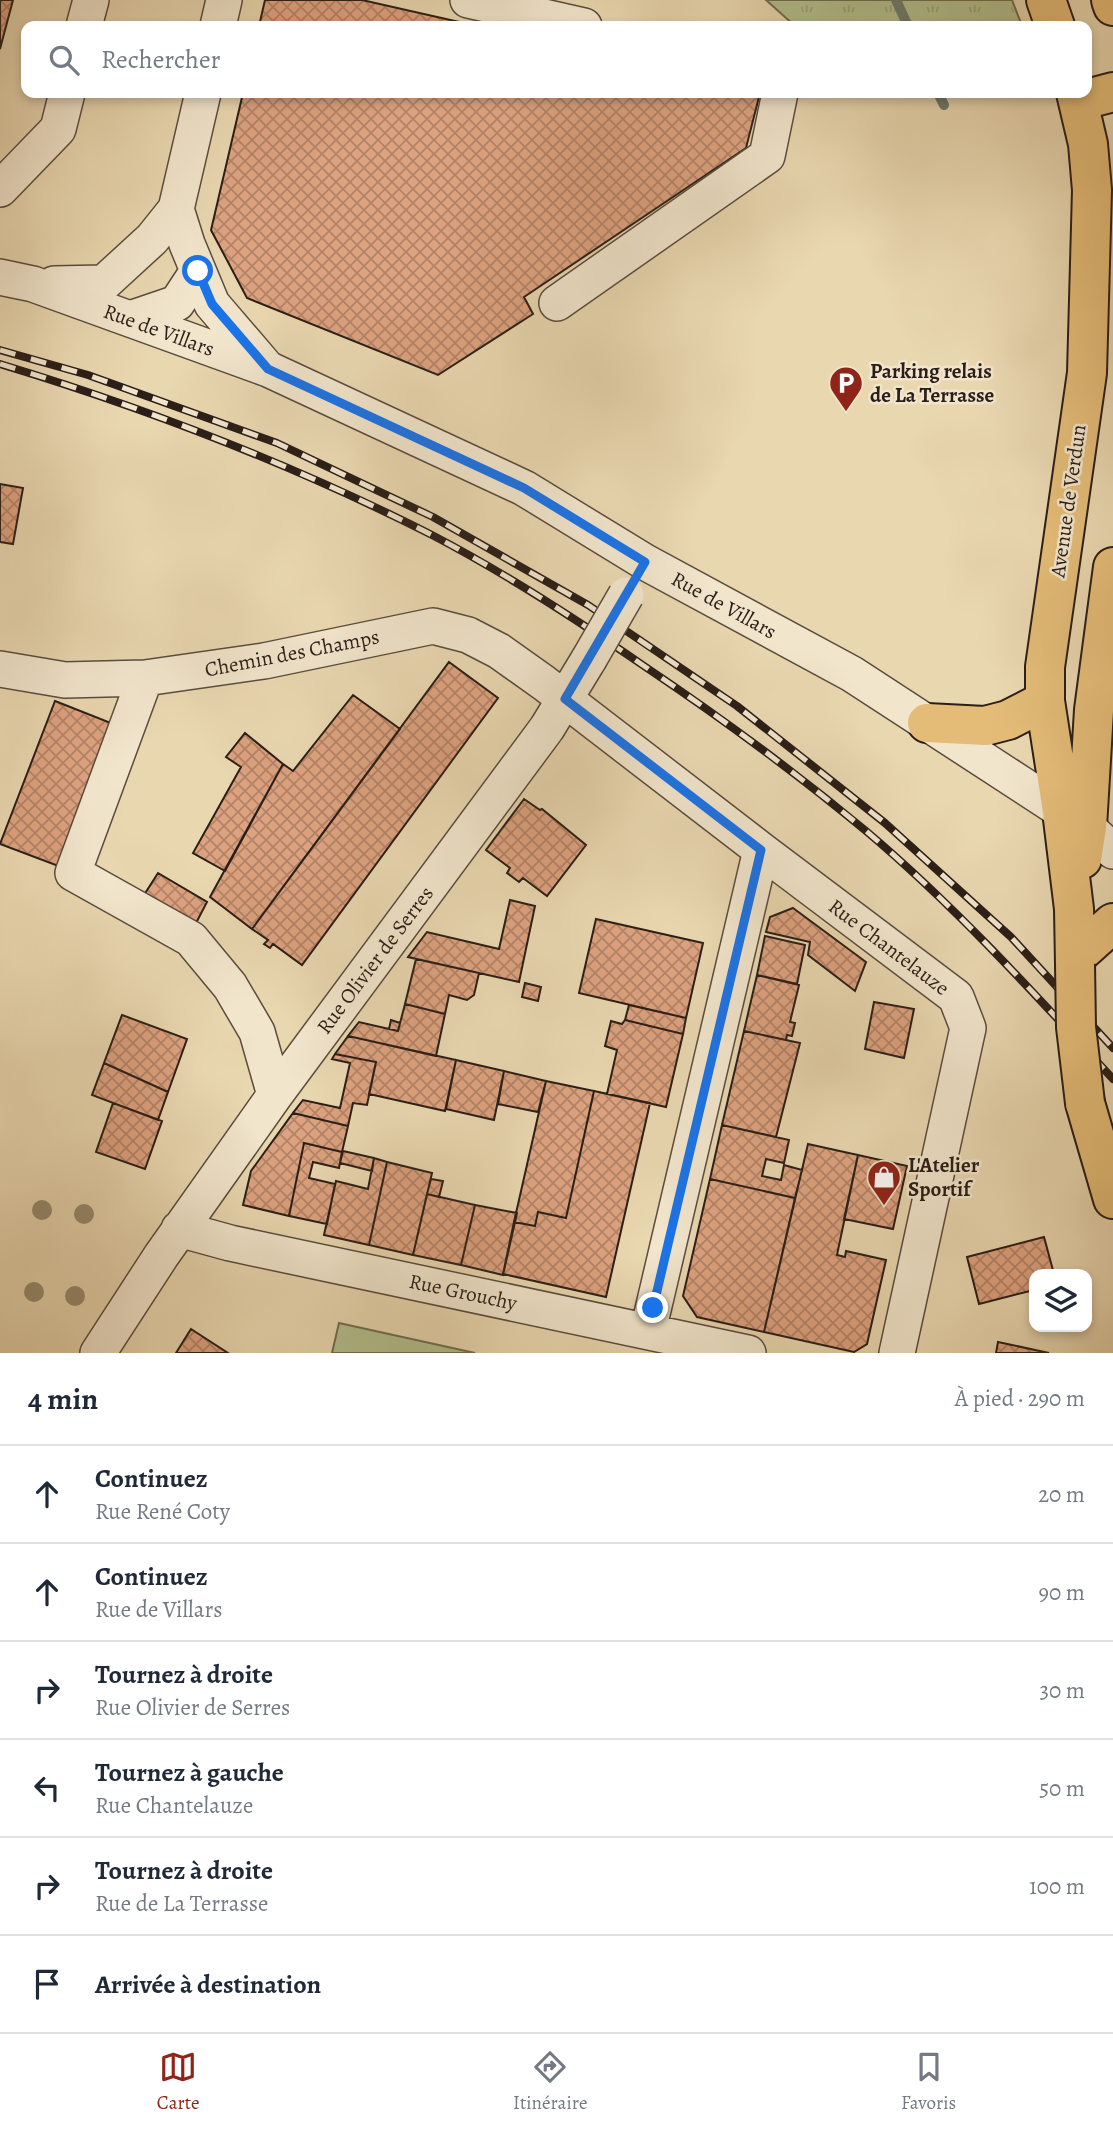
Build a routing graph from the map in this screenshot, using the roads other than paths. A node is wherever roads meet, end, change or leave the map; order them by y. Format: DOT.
graph roads {
  1 [pos="91,0"];
  2 [pos="224,0"];
  3 [pos="468,0"];
  4 [pos="1046,0"];
  5 [pos="1111,0"];
  6 [pos="1113,6"];
  7 [pos="85,21"];
  8 [pos="219,21"];
  9 [pos="562,21"];
  10 [pos="1053,21"];
  11 [pos="67,98"];
  12 [pos="202,98"];
  13 [pos="779,98"];
  14 [pos="1090,98"];
  15 [pos="1100,142"];
  16 [pos="0,190"];
  17 [pos="176,209"];
  18 [pos="198,271"];
  19 [pos="17,280"];
  20 [pos="557,303"];
  21 [pos="130,319"];
  22 [pos="268,369"];
  23 [pos="645,562"];
  24 [pos="1113,567"];
  25 [pos="0,669"];
  26 [pos="145,678"];
  27 [pos="565,699"];
  28 [pos="1045,701"];
  29 [pos="927,723"];
  30 [pos="1088,830"];
  31 [pos="761,850"];
  32 [pos="1113,923"];
  33 [pos="1075,960"];
  34 [pos="275,1096"];
  35 [pos="1113,1199"];
  36 [pos="179,1229"];
  37 [pos="648,1331"];
  38 [pos="98,1353"];
  39 [pos="748,1353"];
  40 [pos="897,1353"];
  1 -- 7 [label="street"];
  2 -- 8 [label="street"];
  3 -- 9 [label="street"];
  4 -- 10 [label="main road"];
  5 -- 6 [label="main road"];
  11 -- 16 [label="street"];
  12 -- 17 [label="street"];
  13 -- 20 [label="street"];
  14 -- 15 [label="main road, Avenue de Verdun"];
  15 -- 28 [label="main road, Avenue de Verdun"];
  17 -- 18 [label="street"];
  17 -- 19 [label="street"];
  18 -- 21 [label="street"];
  18 -- 22 [label="street"];
  19 -- 21 [label="street, Rue de Villars"];
  21 -- 22 [label="street, Rue de Villars"];
  22 -- 23 [label="street, Rue de Villars"];
  23 -- 27 [label="street, Rue Olivier de Serres, bridge"];
  23 -- 29 [label="street, Rue de Villars"];
  24 -- 30 [label="main road, Avenue de Verdun"];
  25 -- 26 [label="street, Chemin des Champs"];
  26 -- 27 [label="street, Chemin des Champs"];
  26 -- 34 [label="street"];
  27 -- 31 [label="street, Rue Chantelauze"];
  27 -- 34 [label="street, Rue Olivier de Serres"];
  28 -- 29 [label="main road"];
  28 -- 30 [label="main road, Avenue de Verdun"];
  29 -- 30 [label="street, Rue de Villars"];
  30 -- 33 [label="main road, Avenue de Verdun"];
  31 -- 37 [label="street"];
  31 -- 40 [label="street, Rue Chantelauze"];
  32 -- 33 [label="main road"];
  33 -- 35 [label="main road, Avenue de Verdun, bridge"];
  34 -- 36 [label="street, Rue Olivier de Serres"];
  36 -- 37 [label="street, Rue Grouchy"];
  36 -- 38 [label="street, Rue Olivier de Serres"];
  37 -- 39 [label="street, Rue Grouchy"];
}
